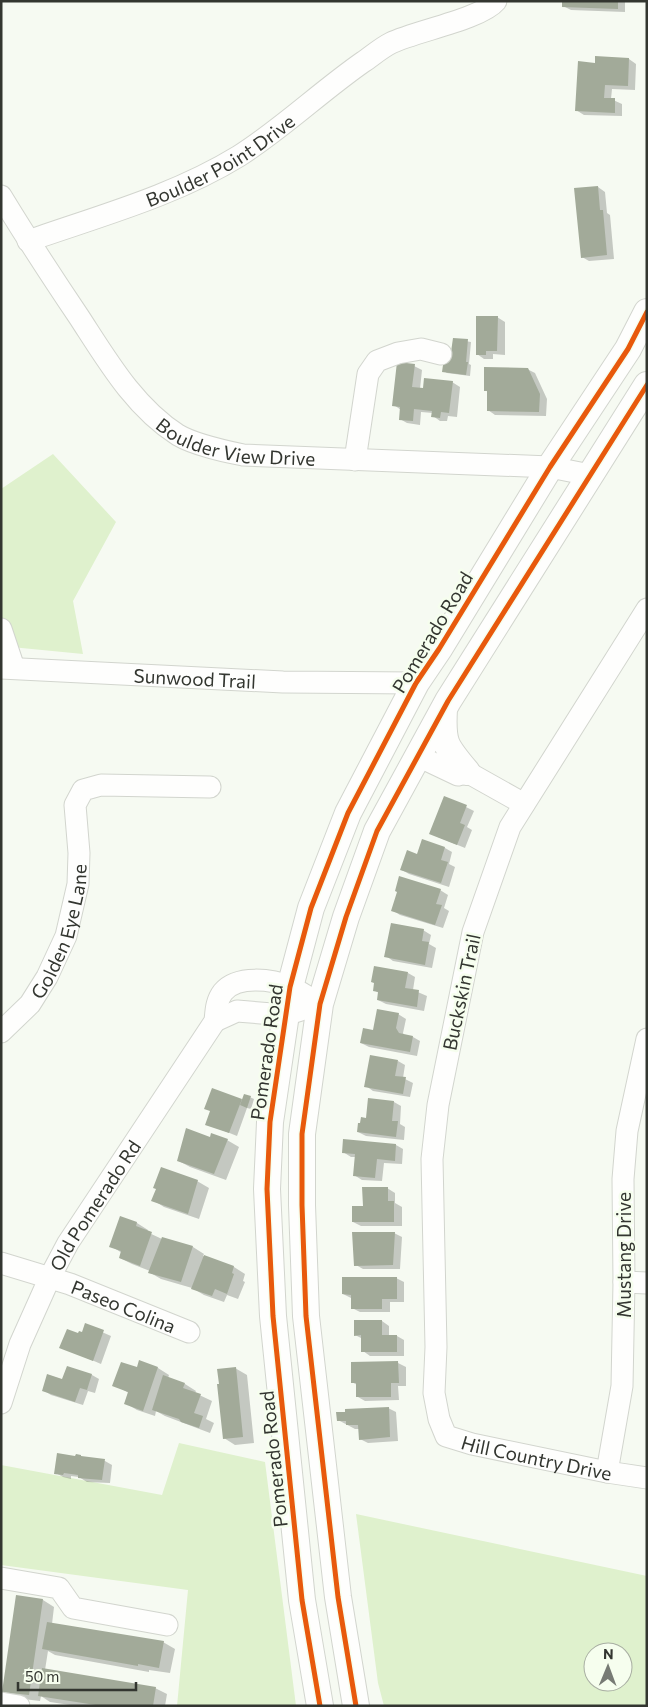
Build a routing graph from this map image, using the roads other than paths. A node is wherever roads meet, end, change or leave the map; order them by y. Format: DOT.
graph roads {
  1 [pos="496,1"];
  2 [pos="1,196"];
  3 [pos="28,241"];
  4 [pos="647,312"];
  5 [pos="441,354"];
  6 [pos="647,385"];
  7 [pos="355,460"];
  8 [pos="550,468"];
  9 [pos="590,475"];
  10 [pos="647,609"];
  11 [pos="1,629"];
  12 [pos="7,668"];
  13 [pos="416,683"];
  14 [pos="444,709"];
  15 [pos="418,756"];
  16 [pos="467,772"];
  17 [pos="210,786"];
  18 [pos="524,804"];
  19 [pos="290,987"];
  20 [pos="320,1004"];
  21 [pos="285,1014"];
  22 [pos="215,1021"];
  23 [pos="1,1032"];
  24 [pos="647,1039"];
  25 [pos="1,1263"];
  26 [pos="50,1277"];
  27 [pos="624,1282"];
  28 [pos="647,1282"];
  29 [pos="189,1332"];
  30 [pos="1,1403"];
  31 [pos="439,1419"];
  32 [pos="608,1472"];
  33 [pos="647,1478"];
  34 [pos="1,1578"];
  35 [pos="167,1625"];
  36 [pos="1,1703"];
  37 [pos="20,1706"];
  38 [pos="320,1706"];
  39 [pos="356,1706"];
  1 -- 3 [label="street, Boulder Point Drive"];
  2 -- 3 [label="street, Boulder View Drive"];
  3 -- 7 [label="street, Boulder View Drive"];
  4 -- 8 [label="main road, Pomerado Road"];
  5 -- 7 [label="street"];
  6 -- 9 [label="main road"];
  7 -- 8 [label="street, Boulder View Drive"];
  8 -- 9 [label="street, Boulder View Drive"];
  8 -- 13 [label="main road, Pomerado Road"];
  9 -- 14 [label="main road"];
  10 -- 18 [label="street, Buckskin Trail"];
  11 -- 12 [label="street, Sunwood Trail"];
  12 -- 13 [label="street, Sunwood Trail"];
  13 -- 15 [label="main road"];
  13 -- 19 [label="main road, Pomerado Road"];
  14 -- 15 [label="main road"];
  14 -- 16 [label="main road"];
  15 -- 16 [label="street"];
  15 -- 20 [label="main road"];
  16 -- 18 [label="street"];
  17 -- 23 [label="street, Golden Eye Lane"];
  18 -- 31 [label="street, Buckskin Trail"];
  19 -- 20 [label="street, Old Pomerado Rd"];
  19 -- 21 [label="main road, Pomerado Road"];
  19 -- 22 [label="street, Old Pomerado Rd"];
  20 -- 21 [label="street"];
  20 -- 39 [label="main road"];
  21 -- 22 [label="street"];
  21 -- 38 [label="main road, Pomerado Road"];
  22 -- 26 [label="street, Old Pomerado Rd"];
  24 -- 27 [label="street, Mustang Drive"];
  25 -- 26 [label="street, Paseo Colina"];
  26 -- 29 [label="street, Paseo Colina"];
  26 -- 30 [label="street, Old Pomerado Rd"];
  27 -- 28 [label="street"];
  27 -- 32 [label="street, Mustang Drive"];
  31 -- 32 [label="street, Hill Country Drive"];
  32 -- 33 [label="street, Hill Country Drive"];
  34 -- 35 [label="street"];
  36 -- 37 [label="street"];
}
